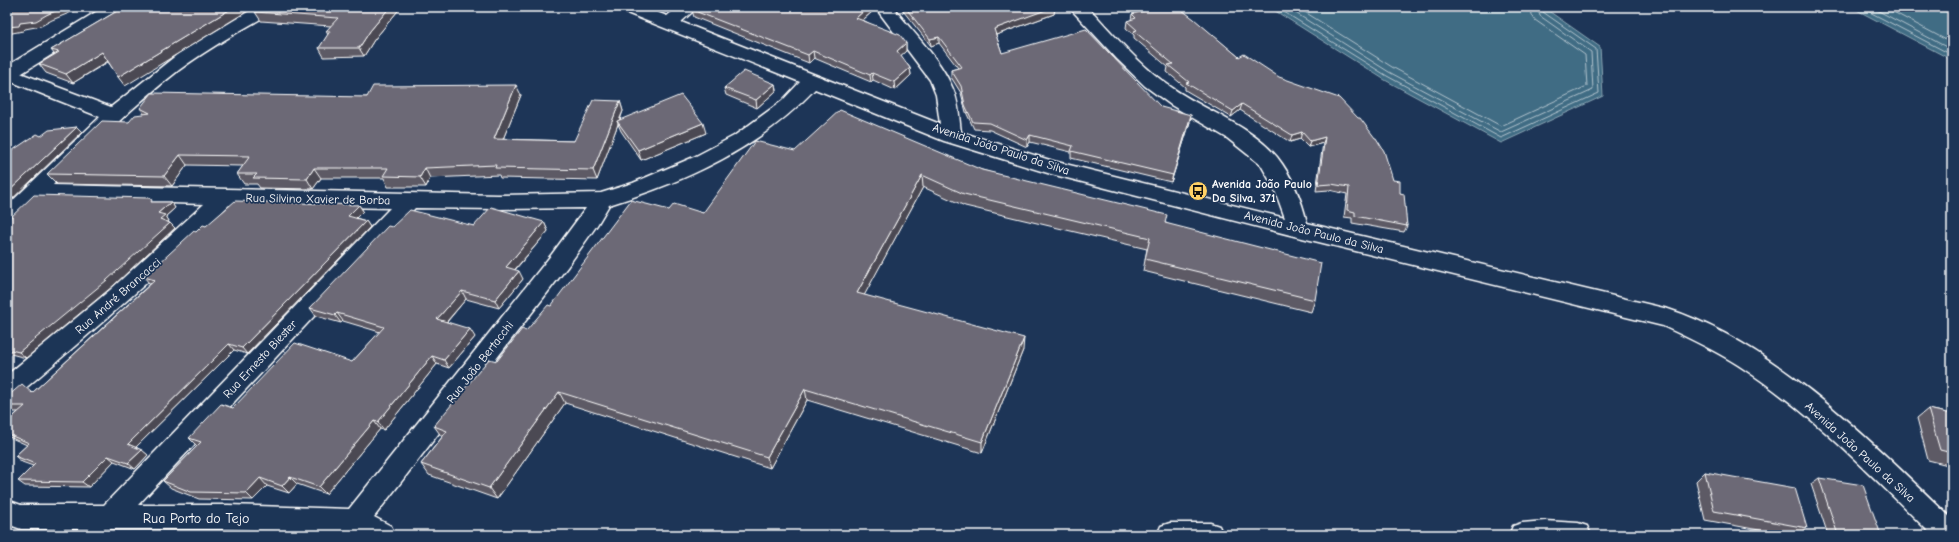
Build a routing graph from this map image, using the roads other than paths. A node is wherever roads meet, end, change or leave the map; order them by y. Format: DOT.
graph roads {
  1 [pos="94,7"];
  2 [pos="116,7"];
  3 [pos="269,7"];
  4 [pos="628,7"];
  5 [pos="689,7"];
  6 [pos="884,7"];
  7 [pos="1078,7"];
  8 [pos="668,24"];
  9 [pos="7,69"];
  10 [pos="813,80"];
  11 [pos="113,115"];
  12 [pos="950,136"];
  13 [pos="34,192"];
  14 [pos="224,197"];
  15 [pos="410,200"];
  16 [pos="601,200"];
  17 [pos="7,219"];
  18 [pos="1298,229"];
  19 [pos="7,389"];
  20 [pos="7,512"];
  21 [pos="109,518"];
  22 [pos="355,521"];
  23 [pos="382,535"];
  24 [pos="1170,535"];
  25 [pos="1210,535"];
  26 [pos="1522,535"];
  27 [pos="1578,535"];
  28 [pos="1950,535"];
  1 -- 9 [label="street"];
  2 -- 9 [label="street"];
  3 -- 11 [label="street"];
  4 -- 8 [label="street, Avenida João Paulo da Silva"];
  5 -- 8 [label="street"];
  6 -- 12 [label="street"];
  7 -- 18 [label="street"];
  8 -- 10 [label="street, Avenida João Paulo da Silva"];
  9 -- 11 [label="street"];
  10 -- 12 [label="street, Avenida João Paulo da Silva"];
  10 -- 16 [label="street, Rua Silvino Xavier de Borba"];
  11 -- 13 [label="street"];
  12 -- 18 [label="street, Avenida João Paulo da Silva"];
  13 -- 14 [label="street, Rua Silvino Xavier de Borba"];
  13 -- 17 [label="street"];
  14 -- 15 [label="street, Rua Silvino Xavier de Borba"];
  14 -- 19 [label="street, Rua André Brancacci"];
  15 -- 16 [label="street, Rua Silvino Xavier de Borba"];
  15 -- 21 [label="street, Rua Ernesto Biester"];
  16 -- 22 [label="street, Rua João Bertacchi"];
  18 -- 28 [label="street, Avenida João Paulo da Silva"];
  20 -- 21 [label="street, Rua Porto do Tejo"];
  21 -- 22 [label="street, Rua Porto do Tejo"];
  22 -- 23 [label="street, Rua Porto do Tejo"];
  24 -- 25 [label="street"];
  26 -- 27 [label="street"];
}
